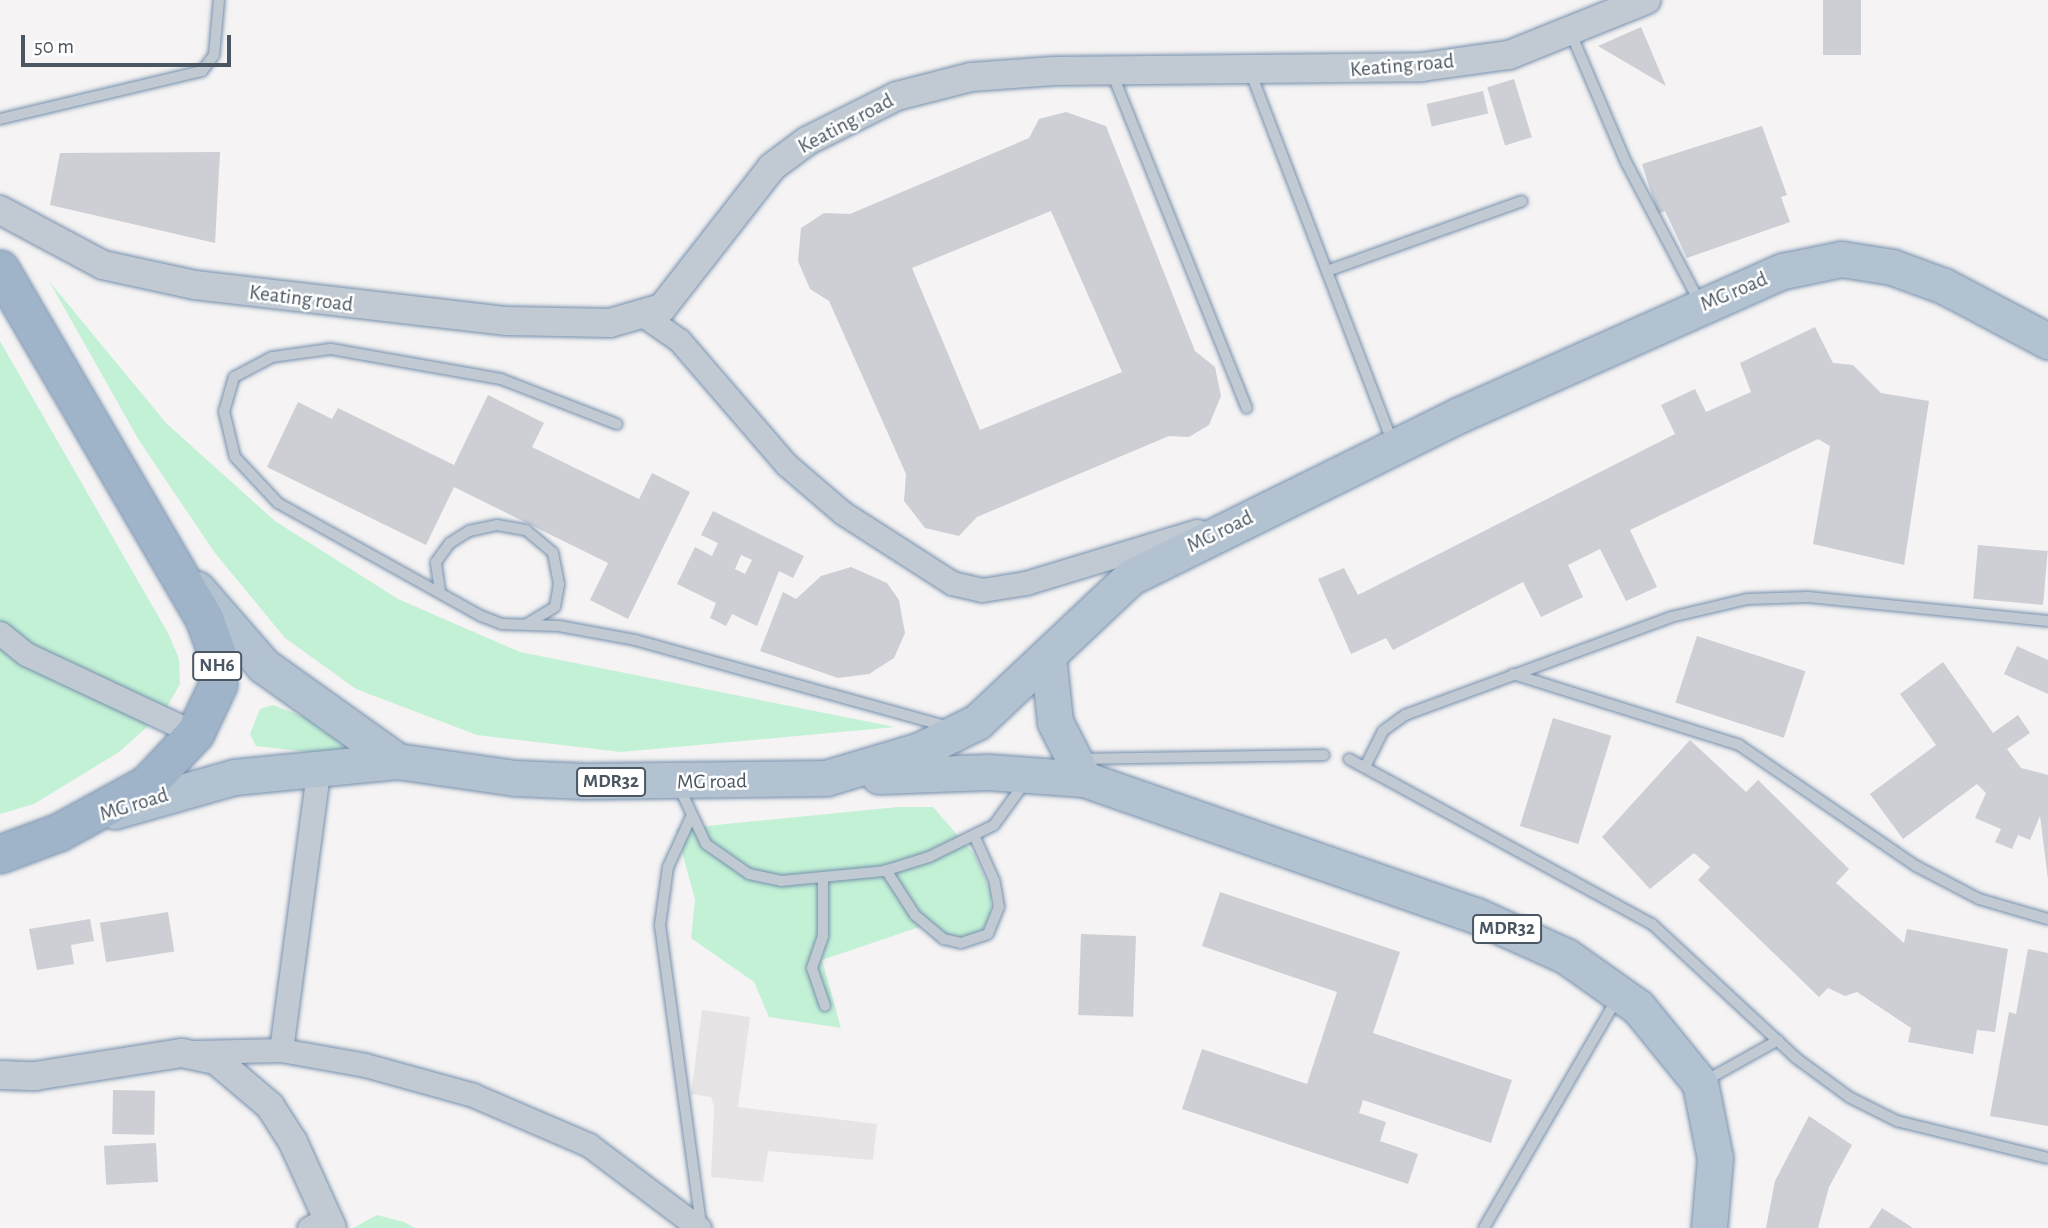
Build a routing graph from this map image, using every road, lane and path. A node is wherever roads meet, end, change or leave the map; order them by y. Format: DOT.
graph roads {
  1 [pos="219,0"];
  2 [pos="1646,0"];
  3 [pos="1570,31"];
  4 [pos="1111,71"];
  5 [pos="1250,71"];
  6 [pos="0,119"];
  7 [pos="1522,201"];
  8 [pos="0,210"];
  9 [pos="0,269"];
  10 [pos="1327,271"];
  11 [pos="1702,306"];
  12 [pos="643,315"];
  13 [pos="2048,341"];
  14 [pos="1247,408"];
  15 [pos="617,424"];
  16 [pos="1395,447"];
  17 [pos="1270,508"];
  18 [pos="164,549"];
  19 [pos="440,592"];
  20 [pos="2048,621"];
  21 [pos="524,626"];
  22 [pos="0,633"];
  23 [pos="1048,656"];
  24 [pos="1513,674"];
  25 [pos="964,730"];
  26 [pos="195,733"];
  27 [pos="1324,755"];
  28 [pos="1349,759"];
  29 [pos="397,761"];
  30 [pos="319,766"];
  31 [pos="1365,767"];
  32 [pos="1078,769"];
  33 [pos="1031,773"];
  34 [pos="826,778"];
  35 [pos="677,783"];
  36 [pos="691,817"];
  37 [pos="78,822"];
  38 [pos="974,835"];
  39 [pos="0,854"];
  40 [pos="886,870"];
  41 [pos="823,877"];
  42 [pos="2048,919"];
  43 [pos="1620,994"];
  44 [pos="825,1006"];
  45 [pos="1778,1041"];
  46 [pos="281,1050"];
  47 [pos="182,1053"];
  48 [pos="0,1075"];
  49 [pos="1700,1083"];
  50 [pos="2048,1158"];
  51 [pos="323,1225"];
  52 [pos="700,1228"];
  53 [pos="1484,1228"];
  54 [pos="1710,1228"];
  1 -- 6 [label="lane"];
  2 -- 3 [label="street, Keating road"];
  3 -- 5 [label="street, Keating road"];
  3 -- 11 [label="lane"];
  4 -- 5 [label="street, Keating road"];
  4 -- 12 [label="street, Keating road"];
  4 -- 14 [label="lane"];
  5 -- 10 [label="lane"];
  7 -- 10 [label="lane"];
  8 -- 12 [label="street, Keating road"];
  9 -- 18 [label="highway, NH6"];
  10 -- 16 [label="lane"];
  11 -- 13 [label="main road, MG road"];
  11 -- 16 [label="main road, MG road"];
  12 -- 17 [label="street"];
  15 -- 19 [label="lane"];
  16 -- 17 [label="main road, MG road"];
  17 -- 23 [label="main road, MG road"];
  18 -- 26 [label="highway, NH6"];
  18 -- 29 [label="main road, MG road / MDR32"];
  19 -- 21 [label="lane"];
  19 -- 21 [label="lane"];
  20 -- 24 [label="lane"];
  21 -- 25 [label="lane"];
  22 -- 26 [label="street"];
  23 -- 25 [label="main road, MG road"];
  23 -- 32 [label="main road"];
  24 -- 31 [label="lane"];
  24 -- 42 [label="lane"];
  25 -- 34 [label="main road, MG road"];
  26 -- 37 [label="highway, NH6"];
  27 -- 32 [label="lane"];
  28 -- 31 [label="lane"];
  29 -- 30 [label="main road, MG road / MDR32"];
  29 -- 35 [label="main road, MG road / MDR32"];
  30 -- 37 [label="main road, MG road / MDR32"];
  30 -- 46 [label="street"];
  31 -- 45 [label="lane"];
  32 -- 33 [label="main road, MDR32"];
  32 -- 43 [label="main road, MDR32"];
  33 -- 34 [label="main road, MDR32"];
  33 -- 38 [label="lane"];
  34 -- 35 [label="main road, MG road / MDR32"];
  35 -- 36 [label="lane"];
  36 -- 41 [label="lane"];
  36 -- 52 [label="lane"];
  37 -- 39 [label="highway, NH6"];
  38 -- 40 [label="lane"];
  38 -- 40 [label="lane"];
  40 -- 41 [label="lane"];
  41 -- 44 [label="lane"];
  43 -- 49 [label="main road, MDR32"];
  43 -- 53 [label="lane"];
  45 -- 49 [label="lane"];
  45 -- 50 [label="lane"];
  46 -- 47 [label="street"];
  46 -- 52 [label="street"];
  47 -- 48 [label="street"];
  47 -- 51 [label="street"];
  49 -- 54 [label="main road, MDR32"];
}
